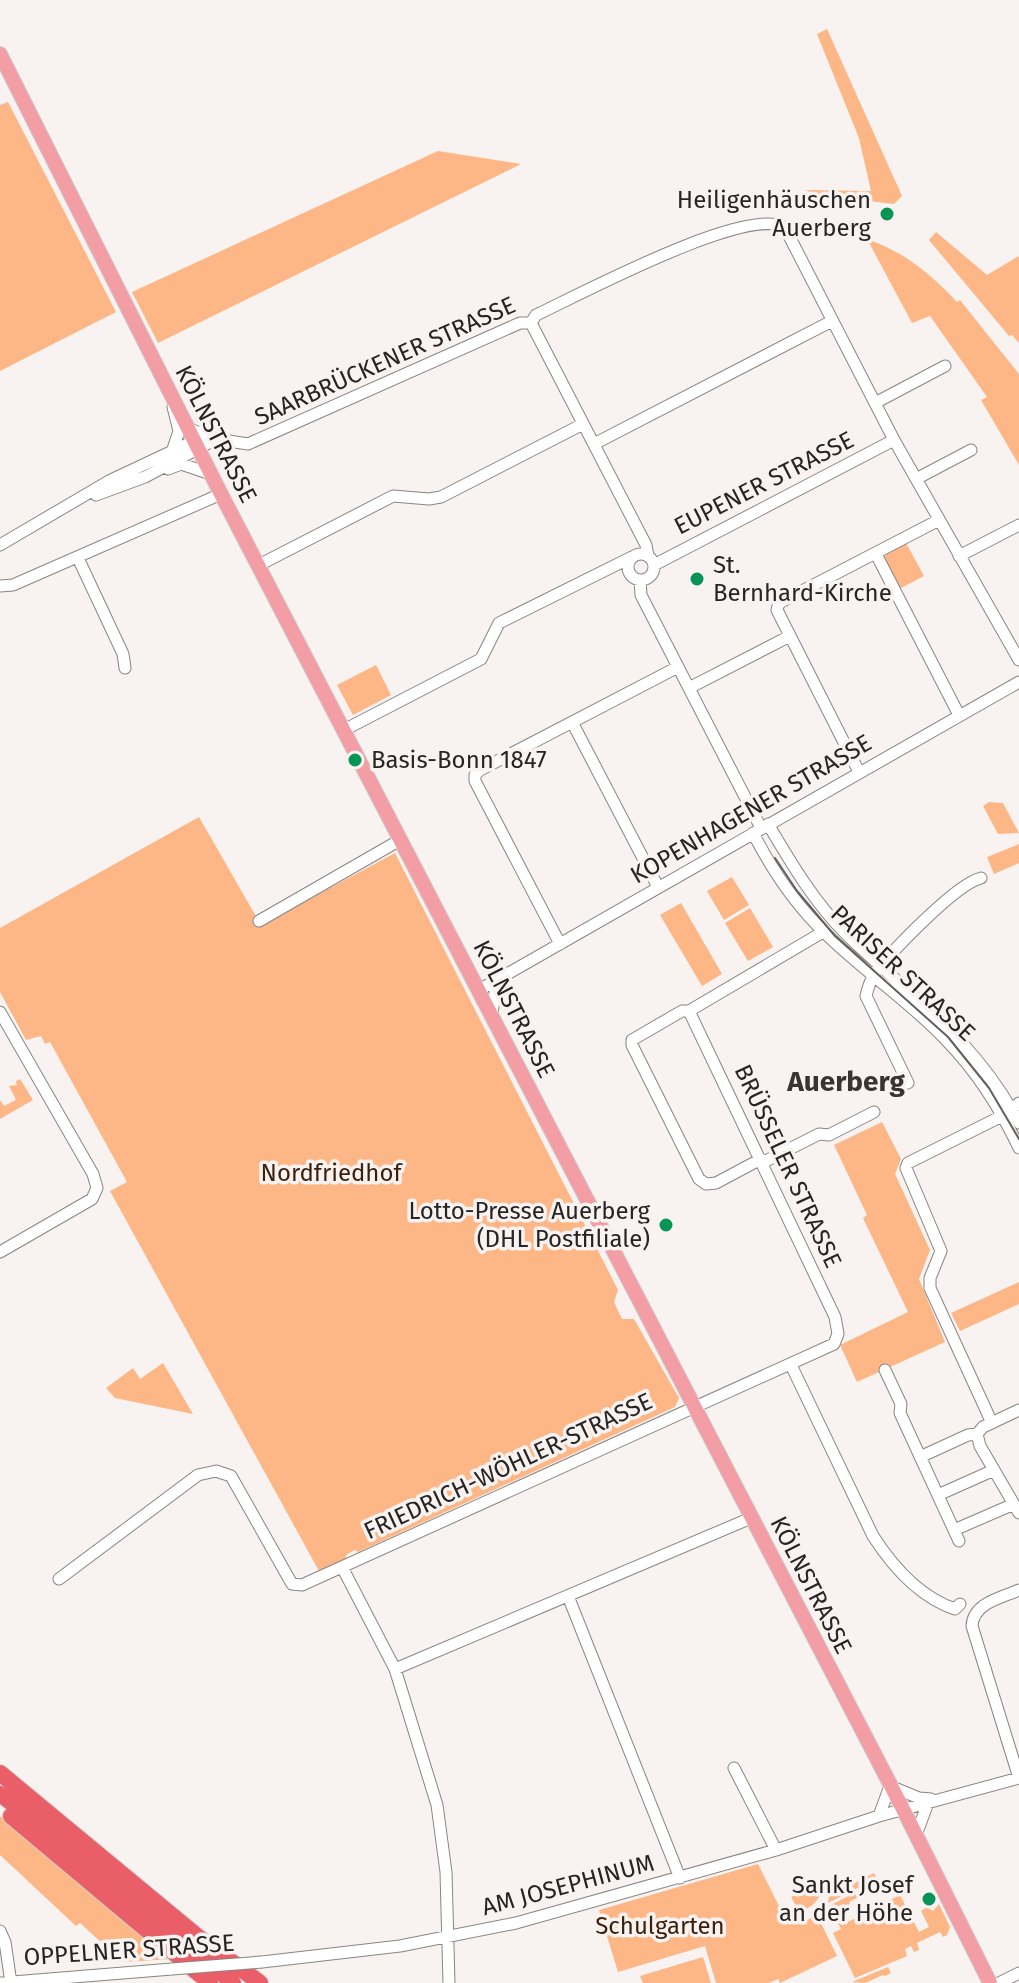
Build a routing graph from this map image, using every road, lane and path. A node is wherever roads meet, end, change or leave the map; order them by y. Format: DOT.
graph roads {
  1 [pos="0,54"];
  2 [pos="832,321"];
  3 [pos="531,323"];
  4 [pos="945,366"];
  5 [pos="169,391"];
  6 [pos="875,403"];
  7 [pos="583,424"];
  8 [pos="193,439"];
  9 [pos="216,439"];
  10 [pos="894,440"];
  11 [pos="594,444"];
  12 [pos="173,449"];
  13 [pos="971,450"];
  14 [pos="211,474"];
  15 [pos="145,477"];
  16 [pos="916,479"];
  17 [pos="221,494"];
  18 [pos="73,503"];
  19 [pos="939,520"];
  20 [pos="1019,525"];
  21 [pos="0,545"];
  22 [pos="876,554"];
  23 [pos="959,556"];
  24 [pos="632,557"];
  25 [pos="78,558"];
  26 [pos="651,561"];
  27 [pos="259,565"];
  28 [pos="640,580"];
  29 [pos="0,586"];
  30 [pos="790,636"];
  31 [pos="1019,660"];
  32 [pos="678,667"];
  33 [pos="125,668"];
  34 [pos="1019,682"];
  35 [pos="689,688"];
  36 [pos="959,715"];
  37 [pos="572,722"];
  38 [pos="344,730"];
  39 [pos="859,772"];
  40 [pos="761,828"];
  41 [pos="400,840"];
  42 [pos="981,878"];
  43 [pos="658,887"];
  44 [pos="259,921"];
  45 [pos="823,932"];
  46 [pos="560,944"];
  47 [pos="878,970"];
  48 [pos="506,974"];
  49 [pos="479,990"];
  50 [pos="689,1011"];
  51 [pos="0,1012"];
  52 [pos="492,1014"];
  53 [pos="908,1083"];
  54 [pos="1011,1109"];
  55 [pos="874,1112"];
  56 [pos="1019,1123"];
  57 [pos="1019,1148"];
  58 [pos="762,1161"];
  59 [pos="1,1250"];
  60 [pos="791,1365"];
  61 [pos="885,1370"];
  62 [pos="693,1406"];
  63 [pos="1019,1410"];
  64 [pos="992,1423"];
  65 [pos="977,1434"];
  66 [pos="920,1457"];
  67 [pos="994,1470"];
  68 [pos="938,1495"];
  69 [pos="1016,1509"];
  70 [pos="751,1518"];
  71 [pos="342,1567"];
  72 [pos="59,1579"];
  73 [pos="1019,1590"];
  74 [pos="568,1596"];
  75 [pos="960,1604"];
  76 [pos="395,1669"];
  77 [pos="734,1768"];
  78 [pos="0,1773"];
  79 [pos="1019,1778"];
  80 [pos="890,1786"];
  81 [pos="0,1794"];
  82 [pos="933,1802"];
  83 [pos="0,1808"];
  84 [pos="904,1811"];
  85 [pos="879,1816"];
  86 [pos="30,1818"];
  87 [pos="916,1835"];
  88 [pos="776,1850"];
  89 [pos="680,1878"];
  90 [pos="0,1931"];
  91 [pos="198,1937"];
  92 [pos="449,1938"];
  93 [pos="262,1962"];
  94 [pos="1019,1973"];
  95 [pos="7,1982"];
  96 [pos="210,1983"];
  97 [pos="216,1983"];
  98 [pos="233,1983"];
  99 [pos="249,1983"];
  100 [pos="260,1983"];
  101 [pos="449,1983"];
  102 [pos="990,1983"];
  103 [pos="999,1983"];
  1 -- 5 [label="main road, KÖLNSTRASSE"];
  2 -- 3 [label="street, SAARBRÜCKENER STRASSE"];
  2 -- 6 [label="street, SAARBRÜCKENER STRASSE"];
  2 -- 11 [label="street"];
  3 -- 7 [label="street"];
  3 -- 9 [label="street, SAARBRÜCKENER STRASSE"];
  4 -- 6 [label="street"];
  5 -- 8 [label="main road, KÖLNSTRASSE"];
  5 -- 12 [label="street"];
  6 -- 10 [label="street, SAARBRÜCKENER STRASSE"];
  7 -- 11 [label="street"];
  7 -- 27 [label="street"];
  8 -- 9 [label="street, SAARBRÜCKENER STRASSE"];
  8 -- 9 [label="street, SAARBRÜCKENER STRASSE"];
  8 -- 12 [label="street"];
  8 -- 14 [label="main road, KÖLNSTRASSE"];
  8 -- 15 [label="street"];
  10 -- 16 [label="street, SAARBRÜCKENER STRASSE"];
  10 -- 26 [label="street, EUPENER STRASSE"];
  11 -- 26 [label="street"];
  12 -- 18 [label="street"];
  13 -- 16 [label="street"];
  14 -- 15 [label="street"];
  14 -- 17 [label="main road, KÖLNSTRASSE"];
  15 -- 18 [label="street"];
  16 -- 19 [label="street, SAARBRÜCKENER STRASSE"];
  17 -- 25 [label="street"];
  17 -- 27 [label="main road, KÖLNSTRASSE"];
  18 -- 21 [label="street"];
  19 -- 22 [label="street"];
  19 -- 23 [label="street, SAARBRÜCKENER STRASSE"];
  20 -- 23 [label="street"];
  22 -- 30 [label="street"];
  22 -- 36 [label="street"];
  23 -- 31 [label="street, SAARBRÜCKENER STRASSE"];
  24 -- 26 [label="street"];
  24 -- 28 [label="street"];
  24 -- 38 [label="street"];
  25 -- 29 [label="street"];
  25 -- 33 [label="street"];
  26 -- 28 [label="street"];
  27 -- 38 [label="main road, KÖLNSTRASSE"];
  28 -- 32 [label="street"];
  30 -- 35 [label="street"];
  30 -- 39 [label="street"];
  32 -- 35 [label="street"];
  32 -- 37 [label="street"];
  34 -- 36 [label="street, KOPENHAGENER STRASSE"];
  35 -- 40 [label="street"];
  36 -- 39 [label="street, KOPENHAGENER STRASSE"];
  37 -- 43 [label="street"];
  37 -- 46 [label="street"];
  38 -- 41 [label="main road, KÖLNSTRASSE"];
  39 -- 40 [label="street, KOPENHAGENER STRASSE"];
  40 -- 43 [label="street, KOPENHAGENER STRASSE"];
  40 -- 45 [label="street, PARISER STRASSE"];
  40 -- 47 [label="street, PARISER STRASSE"];
  41 -- 44 [label="street"];
  41 -- 49 [label="main road, KÖLNSTRASSE"];
  42 -- 47 [label="street"];
  43 -- 46 [label="street, KOPENHAGENER STRASSE"];
  45 -- 47 [label="street, PARISER STRASSE"];
  45 -- 50 [label="street"];
  46 -- 48 [label="street, KOPENHAGENER STRASSE"];
  47 -- 53 [label="street"];
  47 -- 54 [label="street, PARISER STRASSE"];
  48 -- 49 [label="street, KOPENHAGENER STRASSE"];
  48 -- 52 [label="street"];
  49 -- 52 [label="main road, KÖLNSTRASSE"];
  50 -- 58 [label="street, BRÜSSELER STRASSE"];
  50 -- 58 [label="street"];
  51 -- 59 [label="street"];
  52 -- 62 [label="main road, KÖLNSTRASSE"];
  54 -- 56 [label="street, PARISER STRASSE"];
  54 -- 57 [label="street, PARISER STRASSE"];
  54 -- 64 [label="street"];
  55 -- 58 [label="street"];
  58 -- 60 [label="street, BRÜSSELER STRASSE"];
  60 -- 62 [label="street, BRÜSSELER STRASSE"];
  60 -- 75 [label="street"];
  61 -- 66 [label="street"];
  62 -- 70 [label="main road, KÖLNSTRASSE"];
  62 -- 71 [label="street, FRIEDRICH-WÖHLER-STRASSE"];
  63 -- 64 [label="street"];
  64 -- 65 [label="street"];
  65 -- 66 [label="street"];
  65 -- 67 [label="street"];
  66 -- 68 [label="street"];
  67 -- 68 [label="street"];
  67 -- 69 [label="street"];
  68 -- 69 [label="street"];
  70 -- 74 [label="street"];
  70 -- 80 [label="main road, KÖLNSTRASSE"];
  71 -- 72 [label="street, FRIEDRICH-WÖHLER-STRASSE"];
  71 -- 76 [label="street"];
  73 -- 79 [label="street"];
  74 -- 76 [label="street"];
  74 -- 89 [label="street"];
  76 -- 92 [label="street"];
  77 -- 88 [label="street"];
  78 -- 91 [label="highway"];
  79 -- 82 [label="street, AM JOSEPHINUM"];
  80 -- 82 [label="street"];
  80 -- 84 [label="main road, KÖLNSTRASSE"];
  80 -- 85 [label="street"];
  81 -- 86 [label="highway"];
  82 -- 84 [label="street, AM JOSEPHINUM"];
  82 -- 87 [label="street"];
  83 -- 96 [label="highway"];
  84 -- 85 [label="street, AM JOSEPHINUM"];
  84 -- 87 [label="main road, KÖLNSTRASSE"];
  85 -- 88 [label="street, AM JOSEPHINUM"];
  86 -- 97 [label="highway"];
  86 -- 98 [label="highway"];
  87 -- 102 [label="main road, KÖLNSTRASSE"];
  88 -- 89 [label="street, AM JOSEPHINUM"];
  89 -- 92 [label="street, AM JOSEPHINUM"];
  90 -- 95 [label="street"];
  91 -- 99 [label="highway"];
  91 -- 100 [label="highway"];
  92 -- 93 [label="street, AM JOSEPHINUM"];
  92 -- 101 [label="street"];
  93 -- 95 [label="street, OPPELNER STRASSE, bridge"];
  94 -- 103 [label="street"];
}
